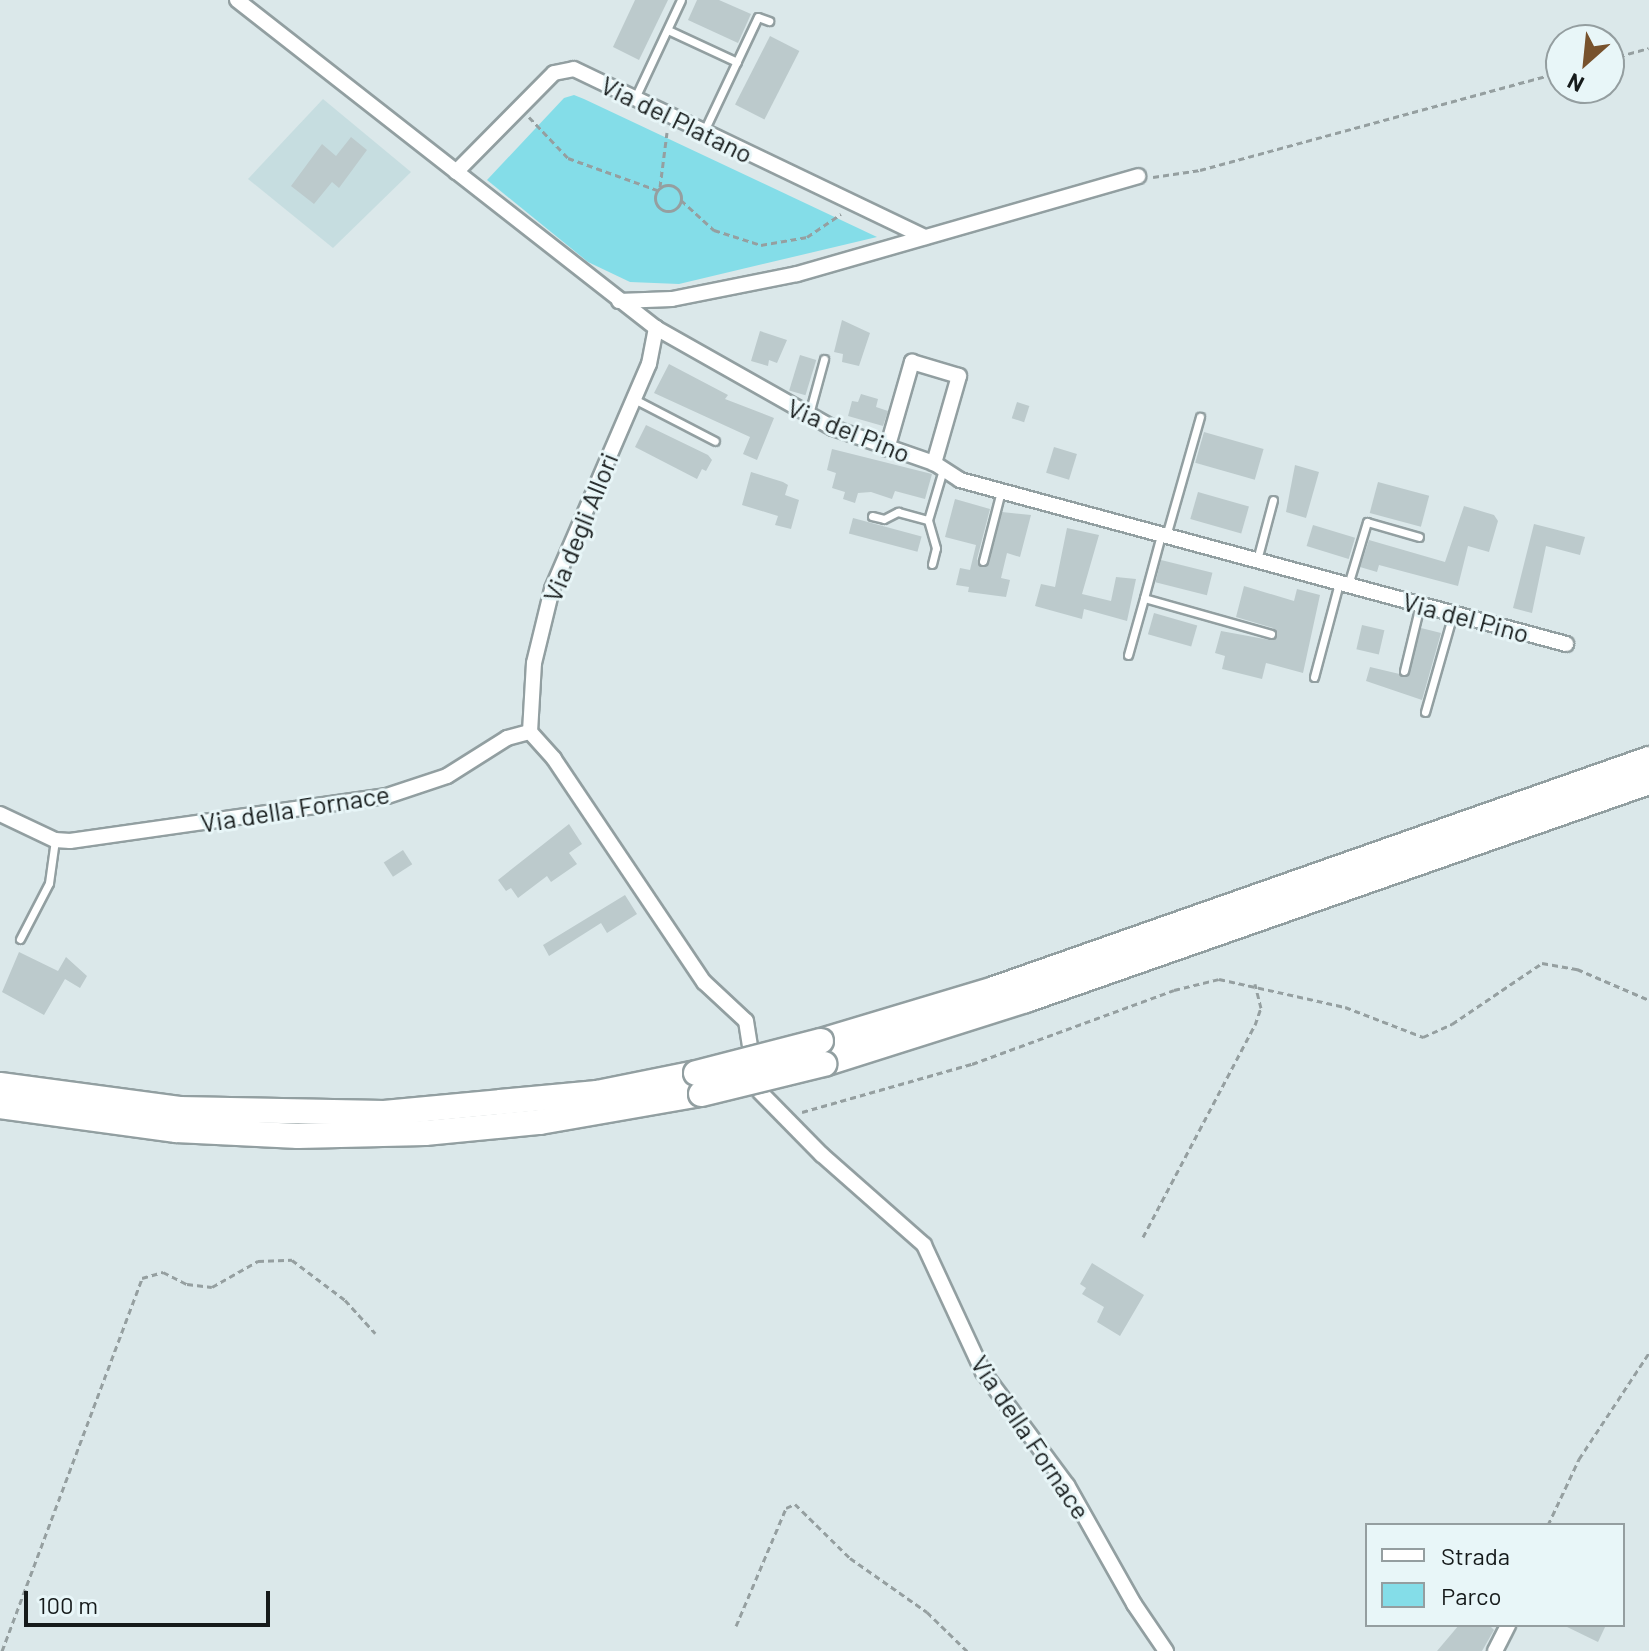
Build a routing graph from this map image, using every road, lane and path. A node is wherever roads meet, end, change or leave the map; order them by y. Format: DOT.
graph roads {
  1 [pos="237,0"];
  2 [pos="681,0"];
  3 [pos="769,21"];
  4 [pos="668,30"];
  5 [pos="1649,48"];
  6 [pos="1625,55"];
  7 [pos="737,62"];
  8 [pos="1545,76"];
  9 [pos="635,98"];
  10 [pos="521,107"];
  11 [pos="672,116"];
  12 [pos="704,131"];
  13 [pos="456,172"];
  14 [pos="1138,176"];
  15 [pos="659,189"];
  16 [pos="681,200"];
  17 [pos="853,203"];
  18 [pos="925,237"];
  19 [pos="619,301"];
  20 [pos="656,328"];
  21 [pos="824,359"];
  22 [pos="634,399"];
  23 [pos="808,416"];
  24 [pos="1200,417"];
  25 [pos="715,441"];
  26 [pos="887,449"];
  27 [pos="938,468"];
  28 [pos="1001,491"];
  29 [pos="1273,500"];
  30 [pos="872,516"];
  31 [pos="928,520"];
  32 [pos="1164,535"];
  33 [pos="1419,537"];
  34 [pos="1257,560"];
  35 [pos="983,561"];
  36 [pos="932,564"];
  37 [pos="1344,584"];
  38 [pos="1144,598"];
  39 [pos="1420,605"];
  40 [pos="1453,614"];
  41 [pos="1271,634"];
  42 [pos="1566,644"];
  43 [pos="1128,655"];
  44 [pos="1404,671"];
  45 [pos="1314,677"];
  46 [pos="1425,712"];
  47 [pos="530,732"];
  48 [pos="1649,759"];
  49 [pos="1649,782"];
  50 [pos="0,814"];
  51 [pos="55,840"];
  52 [pos="20,939"];
  53 [pos="1255,984"];
  54 [pos="1649,1000"];
  55 [pos="750,1045"];
  56 [pos="822,1052"];
  57 [pos="698,1084"];
  58 [pos="0,1085"];
  59 [pos="760,1092"];
  60 [pos="0,1106"];
  61 [pos="783,1119"];
  62 [pos="1143,1237"];
  63 [pos="375,1333"];
  64 [pos="1649,1353"];
  65 [pos="1549,1523"];
  66 [pos="736,1626"];
  67 [pos="1507,1627"];
  68 [pos="2,1651"];
  69 [pos="967,1651"];
  70 [pos="1166,1651"];
  71 [pos="1495,1651"];
  1 -- 13 [label="street, Via del Pino"];
  2 -- 4 [label="lane"];
  3 -- 7 [label="lane"];
  4 -- 7 [label="lane"];
  4 -- 9 [label="lane"];
  5 -- 6 [label="path"];
  7 -- 12 [label="lane"];
  8 -- 14 [label="path"];
  9 -- 10 [label="street, Via del Platano"];
  9 -- 11 [label="street, Via del Platano"];
  10 -- 13 [label="street, Via del Platano"];
  10 -- 15 [label="path"];
  11 -- 12 [label="street, Via del Platano"];
  11 -- 15 [label="path"];
  12 -- 17 [label="street, Via del Platano"];
  13 -- 19 [label="street, Via del Pino"];
  14 -- 18 [label="street"];
  15 -- 16 [label="path"];
  15 -- 16 [label="path"];
  16 -- 17 [label="path"];
  17 -- 18 [label="street, Via del Platano"];
  18 -- 19 [label="street"];
  19 -- 20 [label="street, Via del Pino"];
  20 -- 22 [label="street, Via degli Allori"];
  20 -- 23 [label="street, Via del Pino"];
  21 -- 23 [label="lane"];
  22 -- 25 [label="lane"];
  22 -- 47 [label="street, Via degli Allori"];
  23 -- 26 [label="street, Via del Pino"];
  24 -- 32 [label="lane"];
  26 -- 27 [label="street, Via del Pino"];
  26 -- 27 [label="street"];
  27 -- 28 [label="street, Via del Pino"];
  27 -- 31 [label="lane"];
  28 -- 32 [label="street, Via del Pino"];
  28 -- 35 [label="lane"];
  29 -- 34 [label="lane"];
  30 -- 31 [label="lane"];
  31 -- 36 [label="lane"];
  32 -- 34 [label="street, Via del Pino"];
  32 -- 38 [label="lane"];
  33 -- 37 [label="lane"];
  34 -- 37 [label="street, Via del Pino"];
  37 -- 39 [label="street, Via del Pino"];
  37 -- 45 [label="lane"];
  38 -- 41 [label="lane"];
  38 -- 43 [label="lane"];
  39 -- 40 [label="street, Via del Pino"];
  39 -- 44 [label="lane"];
  40 -- 42 [label="street, Via del Pino"];
  40 -- 46 [label="lane"];
  47 -- 51 [label="street, Via della Fornace"];
  47 -- 55 [label="street"];
  48 -- 56 [label="highway"];
  49 -- 56 [label="highway"];
  50 -- 51 [label="street"];
  51 -- 52 [label="lane"];
  53 -- 54 [label="path"];
  53 -- 61 [label="path"];
  53 -- 62 [label="path"];
  56 -- 57 [label="highway, bridge"];
  57 -- 58 [label="highway"];
  57 -- 60 [label="highway"];
  59 -- 61 [label="street, Via della Fornace"];
  61 -- 70 [label="street, Via della Fornace"];
  63 -- 68 [label="path"];
  64 -- 65 [label="path"];
  66 -- 69 [label="path"];
  67 -- 71 [label="street"];
}
